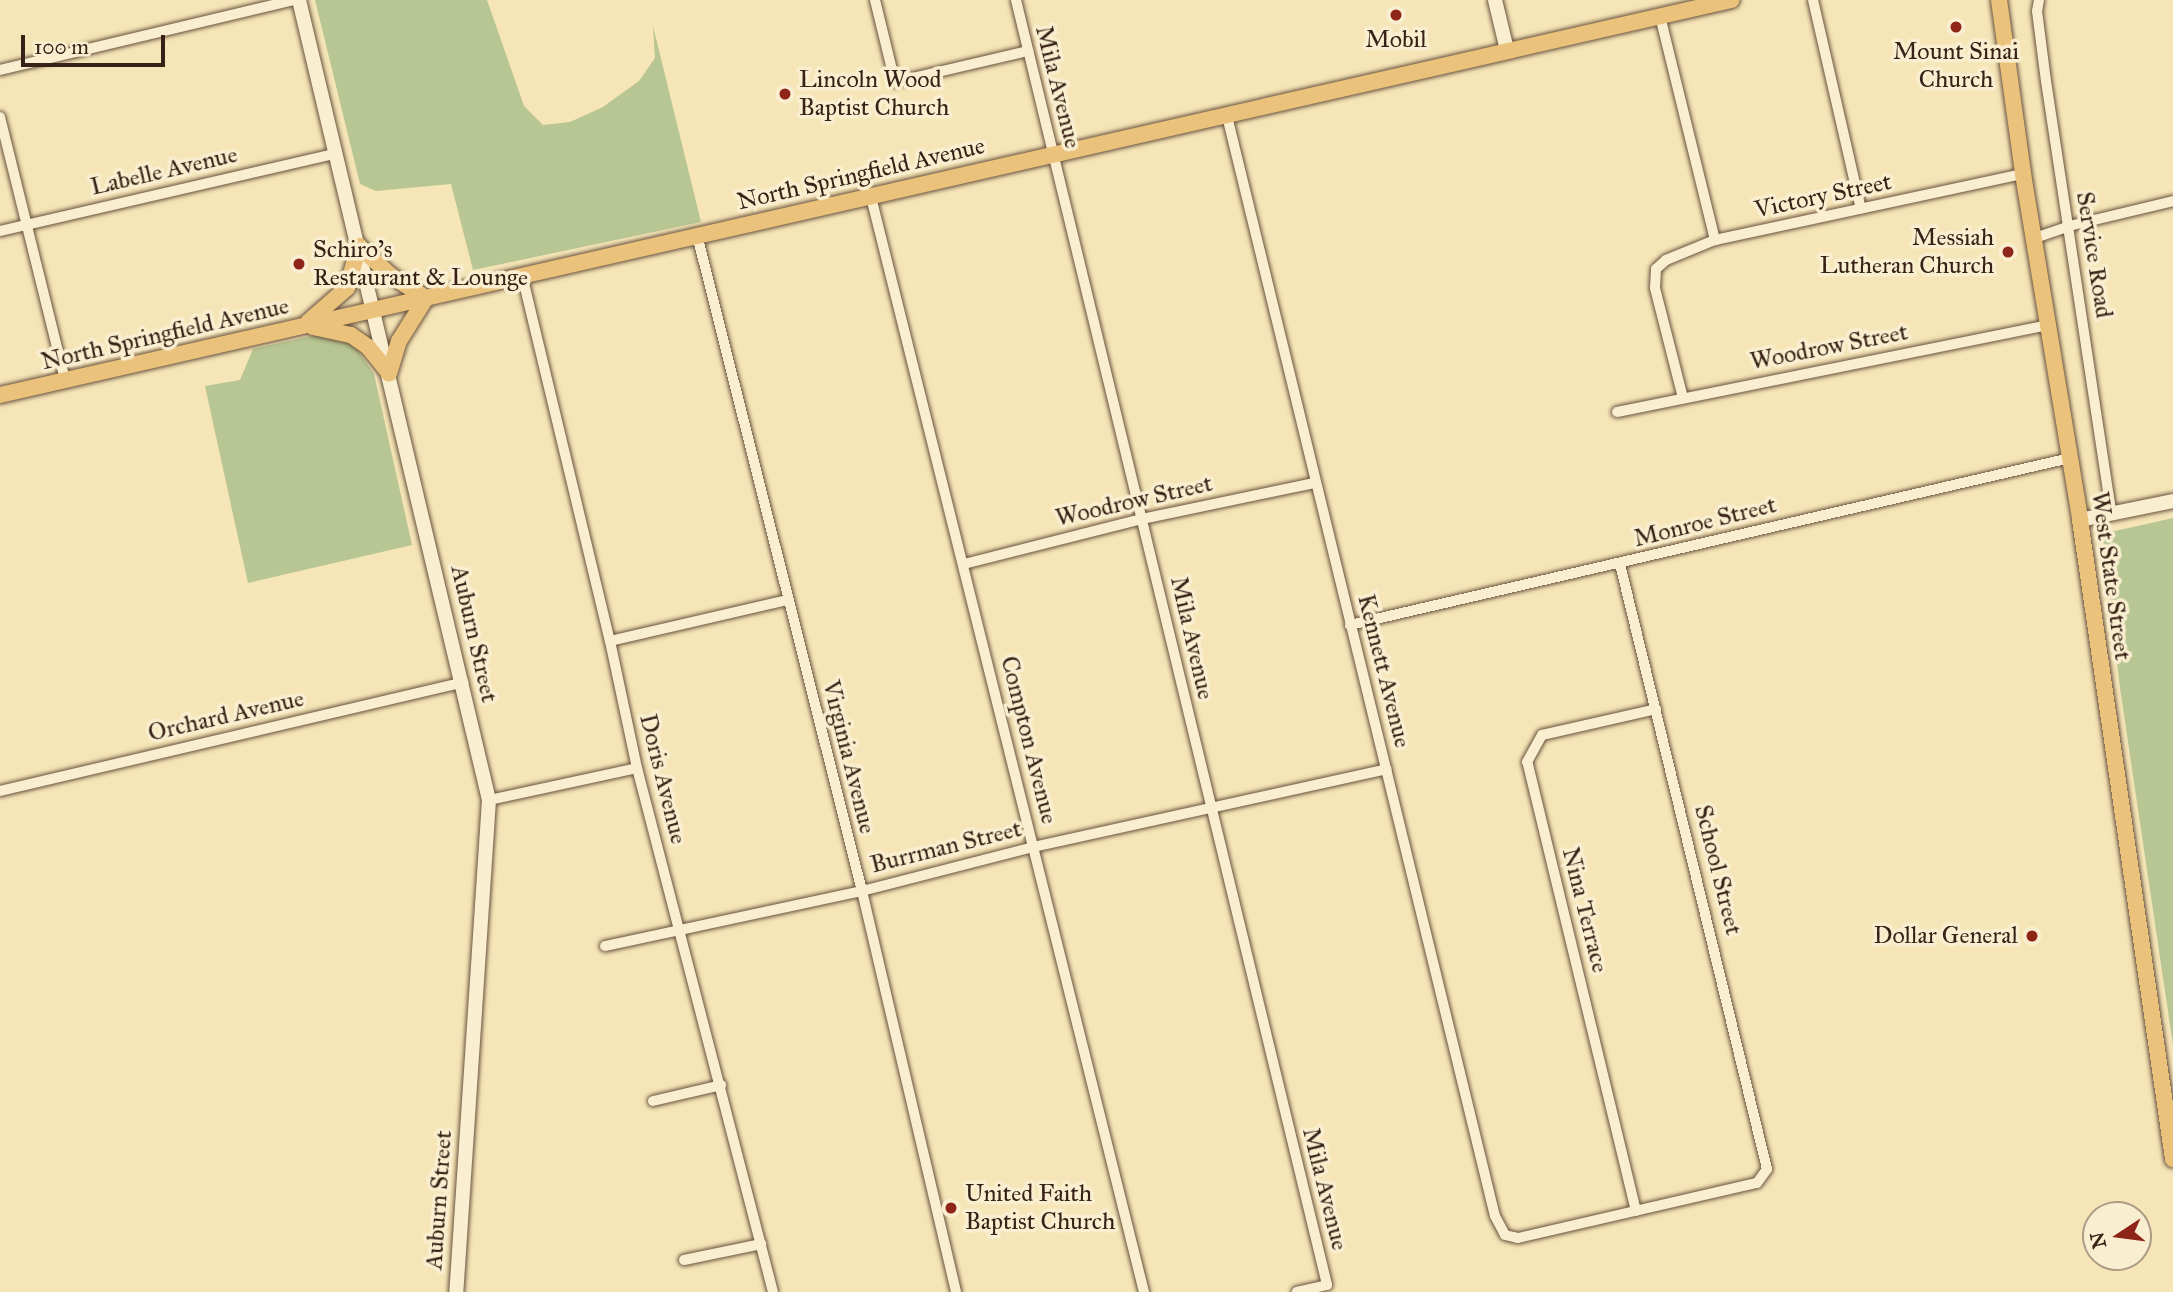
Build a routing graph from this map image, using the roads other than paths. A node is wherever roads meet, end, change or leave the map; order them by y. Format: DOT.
graph roads {
  1 [pos="296,0"];
  2 [pos="875,0"];
  3 [pos="1016,0"];
  4 [pos="1494,0"];
  5 [pos="1732,0"];
  6 [pos="1813,0"];
  7 [pos="1998,0"];
  8 [pos="2039,0"];
  9 [pos="1660,16"];
  10 [pos="1507,50"];
  11 [pos="1028,51"];
  12 [pos="0,70"];
  13 [pos="1227,116"];
  14 [pos="0,117"];
  15 [pos="337,153"];
  16 [pos="1053,153"];
  17 [pos="2023,174"];
  18 [pos="871,197"];
  19 [pos="2173,201"];
  20 [pos="1861,209"];
  21 [pos="27,224"];
  22 [pos="2069,226"];
  23 [pos="0,230"];
  24 [pos="697,234"];
  25 [pos="2035,238"];
  26 [pos="1715,240"];
  27 [pos="359,247"];
  28 [pos="522,275"];
  29 [pos="426,298"];
  30 [pos="374,310"];
  31 [pos="2050,325"];
  32 [pos="304,326"];
  33 [pos="389,373"];
  34 [pos="65,380"];
  35 [pos="0,395"];
  36 [pos="1683,398"];
  37 [pos="1617,412"];
  38 [pos="2070,458"];
  39 [pos="1314,483"];
  40 [pos="2173,502"];
  41 [pos="2112,515"];
  42 [pos="1142,519"];
  43 [pos="2080,520"];
  44 [pos="964,564"];
  45 [pos="1620,564"];
  46 [pos="788,600"];
  47 [pos="1350,625"];
  48 [pos="610,641"];
  49 [pos="463,682"];
  50 [pos="1656,709"];
  51 [pos="637,768"];
  52 [pos="1387,769"];
  53 [pos="0,792"];
  54 [pos="489,800"];
  55 [pos="1210,809"];
  56 [pos="1033,847"];
  57 [pos="862,891"];
  58 [pos="680,928"];
  59 [pos="605,946"];
  60 [pos="721,1086"];
  61 [pos="653,1101"];
  62 [pos="2170,1107"];
  63 [pos="2173,1158"];
  64 [pos="1636,1211"];
  65 [pos="761,1244"];
  66 [pos="684,1260"];
  67 [pos="456,1292"];
  68 [pos="773,1292"];
  69 [pos="956,1292"];
  70 [pos="1144,1292"];
  71 [pos="1297,1292"];
  1 -- 12 [label="street"];
  1 -- 15 [label="main road, Auburn Street"];
  2 -- 11 [label="street"];
  3 -- 11 [label="street, Mila Avenue"];
  4 -- 10 [label="main road"];
  5 -- 9 [label="main road, North Springfield Avenue"];
  6 -- 20 [label="street"];
  7 -- 17 [label="main road, West State Street"];
  8 -- 22 [label="street, Service Road"];
  9 -- 10 [label="main road, North Springfield Avenue"];
  9 -- 26 [label="street"];
  10 -- 13 [label="main road, North Springfield Avenue"];
  11 -- 16 [label="street, Mila Avenue"];
  13 -- 16 [label="main road, North Springfield Avenue"];
  13 -- 39 [label="street, Kennett Avenue"];
  14 -- 21 [label="street"];
  15 -- 21 [label="street, Labelle Avenue"];
  15 -- 27 [label="main road, Auburn Street"];
  16 -- 18 [label="main road, North Springfield Avenue"];
  16 -- 42 [label="street, Mila Avenue"];
  17 -- 20 [label="street, Victory Street"];
  17 -- 25 [label="main road, West State Street"];
  18 -- 24 [label="main road, North Springfield Avenue"];
  18 -- 44 [label="street, Compton Avenue"];
  19 -- 22 [label="street"];
  20 -- 26 [label="street, Victory Street"];
  21 -- 23 [label="street, Labelle Avenue"];
  21 -- 34 [label="street"];
  22 -- 25 [label="street"];
  22 -- 41 [label="street, Service Road"];
  24 -- 28 [label="main road, North Springfield Avenue"];
  24 -- 46 [label="street, Virginia Avenue"];
  25 -- 31 [label="main road, West State Street"];
  26 -- 36 [label="street, Victory Street"];
  27 -- 29 [label="main road"];
  27 -- 30 [label="main road, Auburn Street"];
  27 -- 32 [label="main road"];
  28 -- 29 [label="main road, North Springfield Avenue"];
  28 -- 48 [label="street, Doris Avenue"];
  29 -- 30 [label="main road, North Springfield Avenue"];
  29 -- 33 [label="main road"];
  30 -- 32 [label="main road, North Springfield Avenue"];
  30 -- 33 [label="main road, Auburn Street"];
  31 -- 36 [label="street, Woodrow Street"];
  31 -- 38 [label="main road, West State Street"];
  32 -- 33 [label="main road"];
  32 -- 34 [label="main road, North Springfield Avenue"];
  33 -- 49 [label="main road, Auburn Street"];
  34 -- 35 [label="main road, North Springfield Avenue"];
  36 -- 37 [label="street, Woodrow Street"];
  38 -- 43 [label="main road, West State Street"];
  38 -- 45 [label="street, Monroe Street"];
  39 -- 42 [label="street, Woodrow Street"];
  39 -- 47 [label="street, Kennett Avenue"];
  40 -- 41 [label="main road"];
  41 -- 43 [label="main road"];
  42 -- 44 [label="street, Woodrow Street"];
  42 -- 55 [label="street, Mila Avenue"];
  43 -- 62 [label="main road, West State Street"];
  44 -- 56 [label="street, Compton Avenue"];
  45 -- 47 [label="street, Monroe Street"];
  45 -- 50 [label="street, School Street"];
  46 -- 48 [label="street"];
  46 -- 57 [label="street, Virginia Avenue"];
  47 -- 52 [label="street, Kennett Avenue"];
  48 -- 51 [label="street, Doris Avenue"];
  49 -- 53 [label="street, Orchard Avenue"];
  49 -- 54 [label="main road, Auburn Street"];
  50 -- 64 [label="street, Nina Terrace"];
  50 -- 64 [label="street, School Street"];
  51 -- 54 [label="street"];
  51 -- 58 [label="street, Doris Avenue"];
  52 -- 55 [label="street, Burrman Street"];
  52 -- 64 [label="street, Kennett Avenue"];
  54 -- 67 [label="main road, Auburn Street"];
  55 -- 56 [label="street, Burrman Street"];
  55 -- 71 [label="street, Mila Avenue"];
  56 -- 57 [label="street, Burrman Street"];
  56 -- 70 [label="street, Compton Avenue"];
  57 -- 58 [label="street, Burrman Street"];
  57 -- 69 [label="street, Virginia Avenue"];
  58 -- 59 [label="street, Burrman Street"];
  58 -- 60 [label="street, Doris Avenue"];
  60 -- 61 [label="street"];
  60 -- 65 [label="street, Doris Avenue"];
  62 -- 63 [label="main road, West State Street"];
  65 -- 66 [label="street"];
  65 -- 68 [label="street, Doris Avenue"];
}
